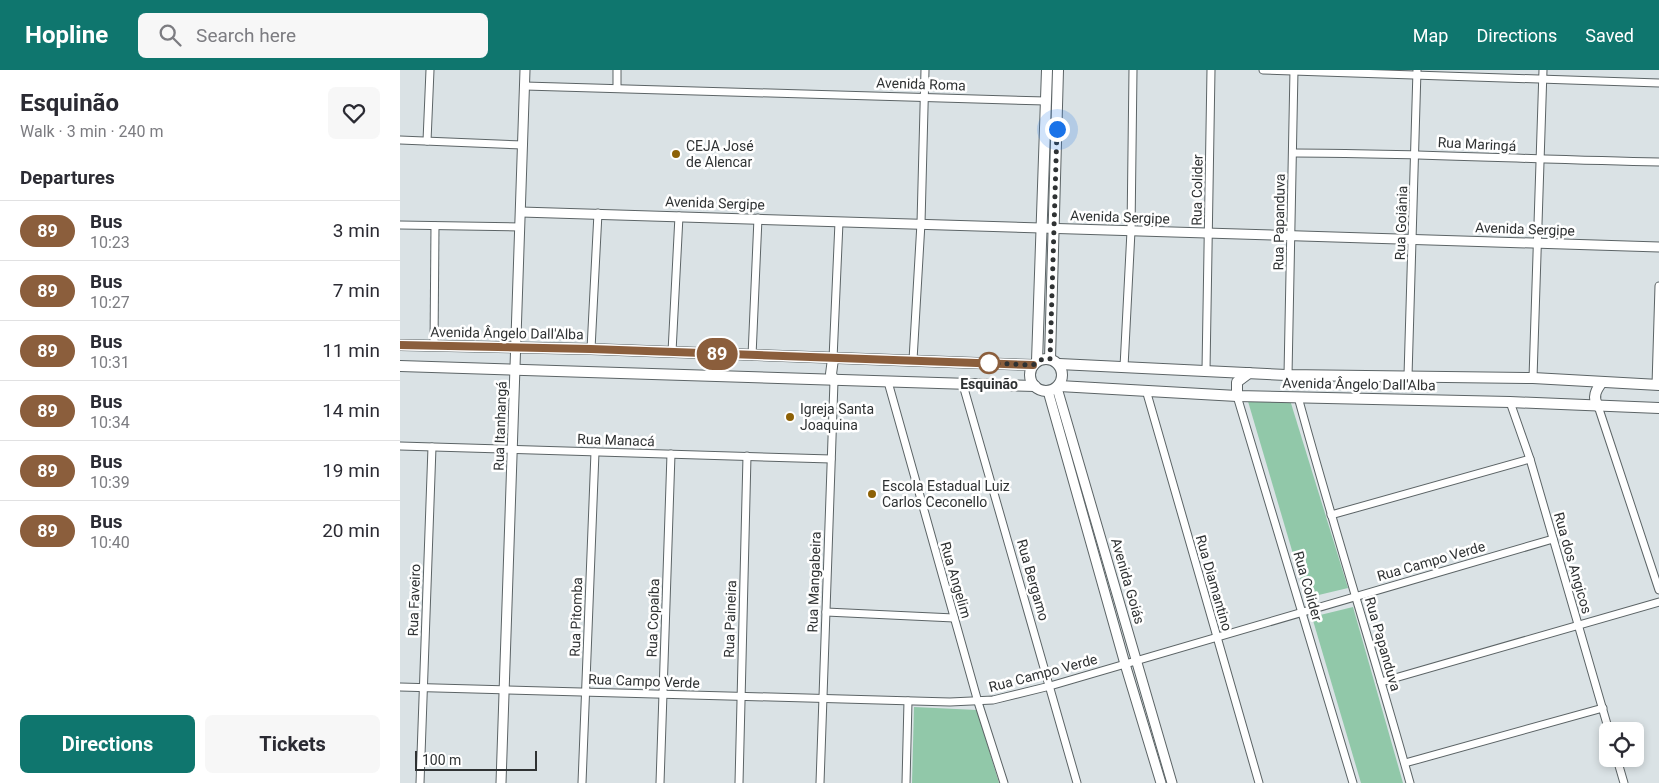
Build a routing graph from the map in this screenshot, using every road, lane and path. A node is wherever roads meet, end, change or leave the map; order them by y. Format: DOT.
graph roads {
  1 [pos="430,70"];
  2 [pos="525,70"];
  3 [pos="617,70"];
  4 [pos="925,70"];
  5 [pos="1048,70"];
  6 [pos="1058,70"];
  7 [pos="1133,70"];
  8 [pos="1211,70"];
  9 [pos="1263,70"];
  10 [pos="1543,70"];
  11 [pos="1294,71"];
  12 [pos="1417,73"];
  13 [pos="1543,81"];
  14 [pos="1659,83"];
  15 [pos="524,86"];
  16 [pos="616,88"];
  17 [pos="925,96"];
  18 [pos="1046,101"];
  19 [pos="400,140"];
  20 [pos="427,141"];
  21 [pos="523,145"];
  22 [pos="1294,152"];
  23 [pos="1415,153"];
  24 [pos="1540,160"];
  25 [pos="1659,162"];
  26 [pos="521,212"];
  27 [pos="598,213"];
  28 [pos="678,216"];
  29 [pos="758,218"];
  30 [pos="839,222"];
  31 [pos="921,223"];
  32 [pos="400,225"];
  33 [pos="435,226"];
  34 [pos="520,226"];
  35 [pos="1042,228"];
  36 [pos="1054,228"];
  37 [pos="1131,231"];
  38 [pos="1209,234"];
  39 [pos="1292,235"];
  40 [pos="1413,239"];
  41 [pos="1536,243"];
  42 [pos="1659,246"];
  43 [pos="1659,286"];
  44 [pos="400,345"];
  45 [pos="434,346"];
  46 [pos="514,348"];
  47 [pos="591,349"];
  48 [pos="672,352"];
  49 [pos="752,356"];
  50 [pos="833,359"];
  51 [pos="913,360"];
  52 [pos="1055,362"];
  53 [pos="1035,363"];
  54 [pos="400,366"];
  55 [pos="1124,367"];
  56 [pos="515,370"];
  57 [pos="1206,370"];
  58 [pos="1249,373"];
  59 [pos="1288,375"];
  60 [pos="1408,376"];
  61 [pos="1533,378"];
  62 [pos="834,381"];
  63 [pos="888,382"];
  64 [pos="1602,382"];
  65 [pos="964,385"];
  66 [pos="1657,385"];
  67 [pos="1034,386"];
  68 [pos="1055,388"];
  69 [pos="1146,390"];
  70 [pos="1237,396"];
  71 [pos="1298,397"];
  72 [pos="1510,402"];
  73 [pos="1598,406"];
  74 [pos="1659,408"];
  75 [pos="400,446"];
  76 [pos="432,447"];
  77 [pos="513,450"];
  78 [pos="595,452"];
  79 [pos="671,454"];
  80 [pos="747,456"];
  81 [pos="831,459"];
  82 [pos="1530,459"];
  83 [pos="1330,515"];
  84 [pos="1553,539"];
  85 [pos="1659,590"];
  86 [pos="1356,596"];
  87 [pos="1659,602"];
  88 [pos="1302,611"];
  89 [pos="826,612"];
  90 [pos="954,618"];
  91 [pos="1578,626"];
  92 [pos="1216,636"];
  93 [pos="1136,660"];
  94 [pos="1125,664"];
  95 [pos="1381,682"];
  96 [pos="1050,686"];
  97 [pos="400,687"];
  98 [pos="424,687"];
  99 [pos="504,690"];
  100 [pos="586,692"];
  101 [pos="663,694"];
  102 [pos="741,696"];
  103 [pos="823,699"];
  104 [pos="908,701"];
  105 [pos="978,702"];
  106 [pos="1603,708"];
  107 [pos="1607,722"];
  108 [pos="1405,763"];
  109 [pos="1619,767"];
  110 [pos="420,783"];
  111 [pos="501,783"];
  112 [pos="582,783"];
  113 [pos="660,783"];
  114 [pos="739,783"];
  115 [pos="820,783"];
  116 [pos="906,783"];
  117 [pos="1004,783"];
  118 [pos="1077,783"];
  119 [pos="1161,783"];
  120 [pos="1172,783"];
  121 [pos="1259,783"];
  122 [pos="1353,783"];
  123 [pos="1410,783"];
  124 [pos="1624,783"];
  1 -- 20 [label="street"];
  2 -- 15 [label="street, Rua Itanhangá"];
  3 -- 16 [label="street"];
  4 -- 17 [label="street"];
  5 -- 18 [label="main road"];
  6 -- 36 [label="main road"];
  7 -- 37 [label="street"];
  8 -- 38 [label="street, Rua Colider"];
  9 -- 11 [label="street"];
  10 -- 13 [label="street"];
  11 -- 12 [label="street"];
  11 -- 22 [label="street, Rua Papanduva"];
  12 -- 13 [label="street"];
  12 -- 23 [label="street, Rua Goiânia"];
  13 -- 14 [label="street"];
  13 -- 24 [label="street"];
  15 -- 16 [label="street, Avenida Roma"];
  15 -- 21 [label="street, Rua Itanhangá"];
  16 -- 17 [label="street, Avenida Roma"];
  17 -- 18 [label="street, Avenida Roma"];
  17 -- 31 [label="street"];
  18 -- 35 [label="main road"];
  19 -- 20 [label="street"];
  20 -- 21 [label="street"];
  21 -- 26 [label="street, Rua Itanhangá"];
  22 -- 23 [label="street, Rua Maringá"];
  22 -- 39 [label="street, Rua Papanduva"];
  23 -- 24 [label="street, Rua Maringá"];
  23 -- 40 [label="street, Rua Goiânia"];
  24 -- 25 [label="street, Rua Maringá"];
  24 -- 41 [label="street"];
  26 -- 27 [label="street, Avenida Sergipe"];
  26 -- 34 [label="street, Rua Itanhangá"];
  27 -- 28 [label="street, Avenida Sergipe"];
  27 -- 47 [label="street"];
  28 -- 29 [label="street, Avenida Sergipe"];
  28 -- 48 [label="street"];
  29 -- 30 [label="street, Avenida Sergipe"];
  29 -- 49 [label="street"];
  30 -- 31 [label="street, Avenida Sergipe"];
  30 -- 50 [label="street"];
  31 -- 35 [label="street, Avenida Sergipe"];
  31 -- 51 [label="street"];
  32 -- 33 [label="street"];
  33 -- 34 [label="street"];
  33 -- 45 [label="street"];
  34 -- 46 [label="street, Rua Itanhangá"];
  35 -- 36 [label="street, Avenida Sergipe"];
  35 -- 53 [label="main road"];
  36 -- 37 [label="street, Avenida Sergipe"];
  36 -- 52 [label="main road"];
  37 -- 38 [label="street, Avenida Sergipe"];
  37 -- 55 [label="street"];
  38 -- 39 [label="street, Avenida Sergipe"];
  38 -- 57 [label="street, Rua Colider"];
  39 -- 40 [label="street, Avenida Sergipe"];
  39 -- 59 [label="street, Rua Papanduva"];
  40 -- 41 [label="street, Avenida Sergipe"];
  40 -- 60 [label="street, Rua Goiânia"];
  41 -- 42 [label="street, Avenida Sergipe"];
  41 -- 61 [label="street"];
  43 -- 66 [label="street"];
  44 -- 45 [label="main road, Avenida Ângelo Dall'Alba"];
  45 -- 46 [label="main road, Avenida Ângelo Dall'Alba"];
  46 -- 47 [label="main road, Avenida Ângelo Dall'Alba"];
  46 -- 56 [label="street, Rua Itanhangá"];
  47 -- 48 [label="main road, Avenida Ângelo Dall'Alba"];
  48 -- 49 [label="main road, Avenida Ângelo Dall'Alba"];
  49 -- 50 [label="main road, Avenida Ângelo Dall'Alba"];
  50 -- 51 [label="main road, Avenida Ângelo Dall'Alba"];
  50 -- 62 [label="main road"];
  51 -- 53 [label="main road, Avenida Ângelo Dall'Alba"];
  52 -- 53 [label="main road"];
  52 -- 55 [label="main road, Avenida Ângelo Dall'Alba"];
  52 -- 68 [label="main road"];
  53 -- 67 [label="main road"];
  54 -- 56 [label="main road"];
  55 -- 57 [label="main road, Avenida Ângelo Dall'Alba"];
  56 -- 62 [label="main road"];
  56 -- 77 [label="street, Rua Itanhangá"];
  57 -- 58 [label="main road, Avenida Ângelo Dall'Alba"];
  58 -- 59 [label="main road, Avenida Ângelo Dall'Alba"];
  58 -- 70 [label="main road"];
  59 -- 60 [label="main road, Avenida Ângelo Dall'Alba"];
  60 -- 61 [label="main road, Avenida Ângelo Dall'Alba"];
  61 -- 64 [label="main road, Avenida Ângelo Dall'Alba"];
  62 -- 63 [label="main road"];
  62 -- 81 [label="street, Rua Mangabeira"];
  63 -- 65 [label="main road"];
  63 -- 90 [label="street, Rua Angelim"];
  64 -- 66 [label="main road, Avenida Ângelo Dall'Alba"];
  64 -- 73 [label="main road"];
  65 -- 67 [label="main road"];
  65 -- 96 [label="street, Rua Bergamo"];
  67 -- 68 [label="main road"];
  68 -- 69 [label="main road, Avenida Ângelo Dall'Alba"];
  68 -- 93 [label="street, Avenida Goiás"];
  68 -- 94 [label="street, Avenida Goiás"];
  69 -- 70 [label="main road, Avenida Ângelo Dall'Alba"];
  69 -- 92 [label="street, Rua Diamantino"];
  70 -- 71 [label="main road, Avenida Ângelo Dall'Alba"];
  70 -- 88 [label="street, Rua Colider"];
  71 -- 72 [label="main road, Avenida Ângelo Dall'Alba"];
  71 -- 83 [label="street, Rua Papanduva"];
  72 -- 73 [label="main road, Avenida Ângelo Dall'Alba"];
  72 -- 82 [label="street, Rua dos Angicos"];
  73 -- 74 [label="main road, Avenida Ângelo Dall'Alba"];
  73 -- 85 [label="street"];
  75 -- 76 [label="street, Rua Manacá"];
  76 -- 77 [label="street, Rua Manacá"];
  76 -- 98 [label="street, Rua Faveiro"];
  77 -- 78 [label="street, Rua Manacá"];
  77 -- 99 [label="street, Rua Itanhangá"];
  78 -- 79 [label="street, Rua Manacá"];
  78 -- 100 [label="street, Rua Pitomba"];
  79 -- 80 [label="street, Rua Manacá"];
  79 -- 101 [label="street, Rua Copaíba"];
  80 -- 81 [label="street, Rua Manacá"];
  80 -- 102 [label="street, Rua Paineira"];
  81 -- 89 [label="street, Rua Mangabeira"];
  82 -- 83 [label="street"];
  82 -- 84 [label="street, Rua dos Angicos"];
  83 -- 86 [label="street, Rua Papanduva"];
  84 -- 86 [label="street, Rua Campo Verde"];
  84 -- 91 [label="street, Rua dos Angicos"];
  86 -- 88 [label="street, Rua Campo Verde"];
  86 -- 95 [label="street, Rua Papanduva"];
  87 -- 91 [label="street"];
  88 -- 92 [label="street, Rua Campo Verde"];
  88 -- 122 [label="street, Rua Colider"];
  89 -- 90 [label="street"];
  89 -- 103 [label="street, Rua Mangabeira"];
  90 -- 105 [label="street, Rua Angelim"];
  91 -- 95 [label="street"];
  91 -- 106 [label="street, Rua dos Angicos"];
  92 -- 93 [label="street, Rua Campo Verde"];
  92 -- 121 [label="street, Rua Diamantino"];
  93 -- 94 [label="street, Rua Campo Verde"];
  93 -- 120 [label="street, Avenida Goiás"];
  94 -- 96 [label="street, Rua Campo Verde"];
  94 -- 119 [label="street, Avenida Goiás"];
  95 -- 108 [label="street, Rua Papanduva"];
  96 -- 105 [label="street, Rua Campo Verde"];
  96 -- 118 [label="street, Rua Bergamo"];
  97 -- 98 [label="street, Rua Campo Verde"];
  98 -- 99 [label="street, Rua Campo Verde"];
  98 -- 110 [label="street, Rua Faveiro"];
  99 -- 100 [label="street, Rua Campo Verde"];
  99 -- 111 [label="street, Rua Itanhangá"];
  100 -- 101 [label="street, Rua Campo Verde"];
  100 -- 112 [label="street, Rua Pitomba"];
  101 -- 102 [label="street, Rua Campo Verde"];
  101 -- 113 [label="street, Rua Copaíba"];
  102 -- 103 [label="street, Rua Campo Verde"];
  102 -- 114 [label="street, Rua Paineira"];
  103 -- 104 [label="street, Rua Campo Verde"];
  103 -- 115 [label="street, Rua Mangabeira"];
  104 -- 105 [label="street, Rua Campo Verde"];
  104 -- 116 [label="street"];
  105 -- 117 [label="street, Rua Angelim"];
  106 -- 107 [label="street, Rua dos Angicos"];
  106 -- 108 [label="street"];
  108 -- 123 [label="street, Rua Papanduva"];
  109 -- 124 [label="street"];
}
